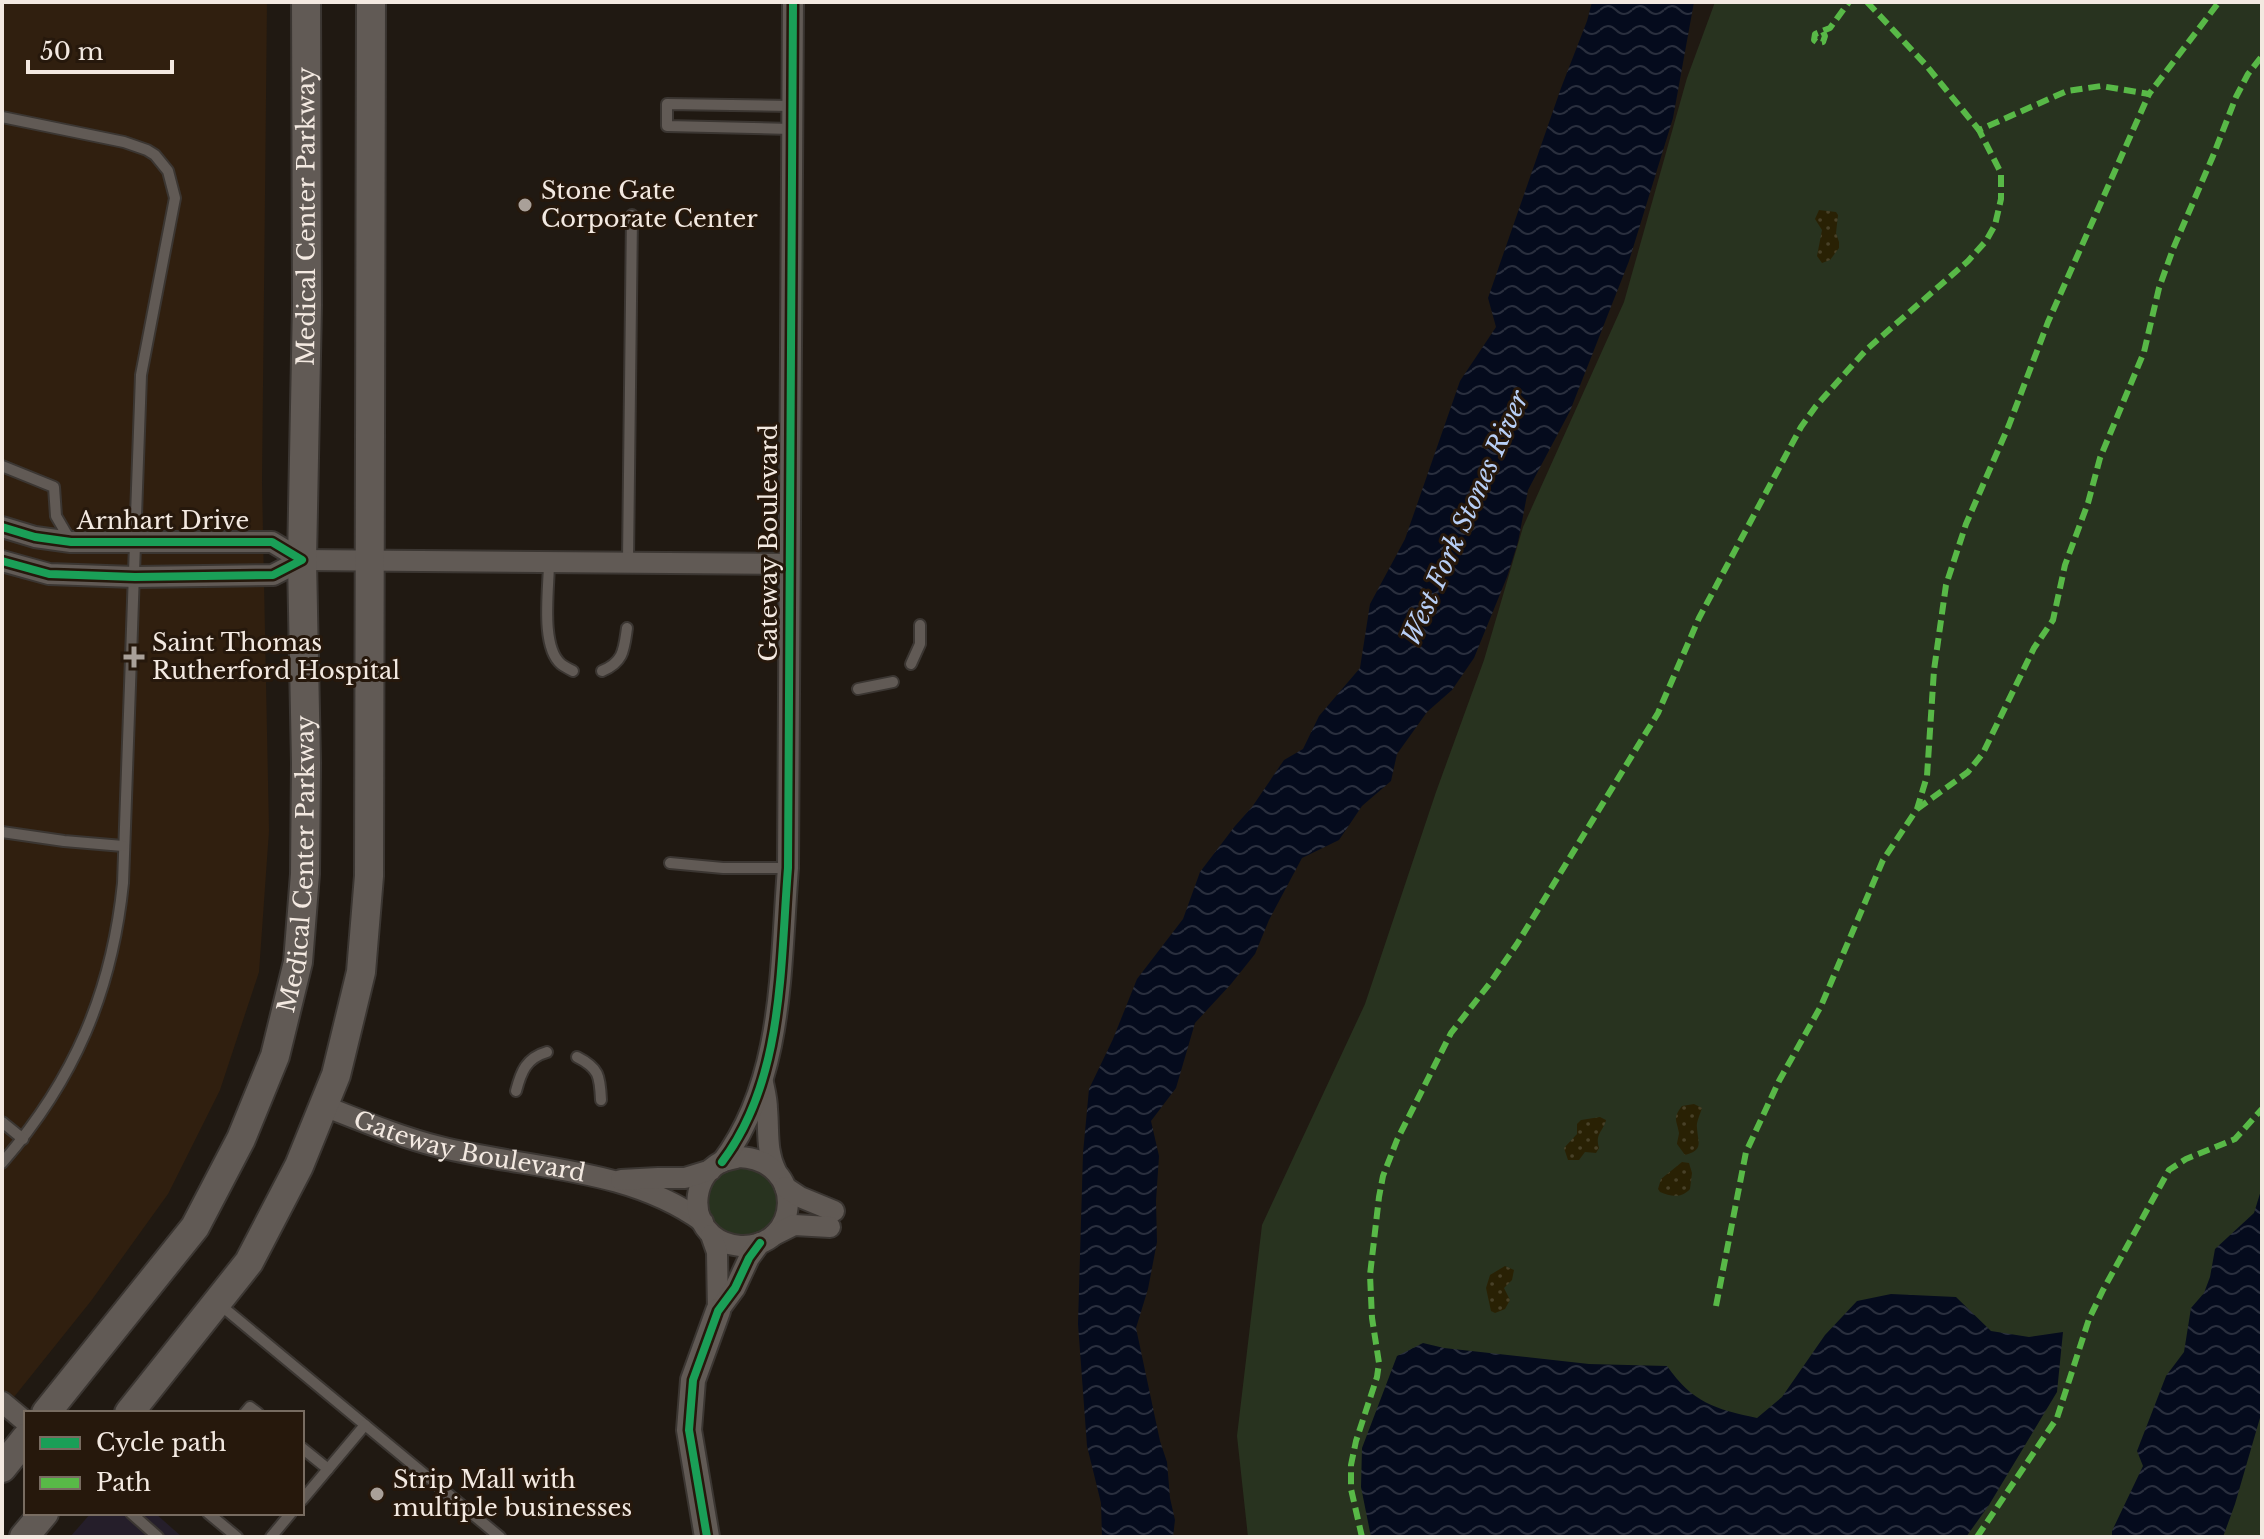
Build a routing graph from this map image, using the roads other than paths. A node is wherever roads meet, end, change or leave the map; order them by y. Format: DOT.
graph roads {
  1 [pos="306,2"];
  2 [pos="371,2"];
  3 [pos="793,2"];
  4 [pos="792,106"];
  5 [pos="2,117"];
  6 [pos="792,129"];
  7 [pos="632,215"];
  8 [pos="2,466"];
  9 [pos="2,527"];
  10 [pos="71,542"];
  11 [pos="135,542"];
  12 [pos="302,560"];
  13 [pos="2,561"];
  14 [pos="628,561"];
  15 [pos="368,562"];
  16 [pos="549,562"];
  17 [pos="789,564"];
  18 [pos="135,577"];
  19 [pos="920,625"];
  20 [pos="627,628"];
  21 [pos="911,664"];
  22 [pos="573,671"];
  23 [pos="602,671"];
  24 [pos="893,682"];
  25 [pos="858,689"];
  26 [pos="2,832"];
  27 [pos="123,846"];
  28 [pos="670,863"];
  29 [pos="788,868"];
  30 [pos="547,1052"];
  31 [pos="577,1057"];
  32 [pos="763,1083"];
  33 [pos="516,1091"];
  34 [pos="601,1100"];
  35 [pos="324,1106"];
  36 [pos="2,1122"];
  37 [pos="23,1139"];
  38 [pos="2,1163"];
  39 [pos="716,1166"];
  40 [pos="781,1179"];
  41 [pos="617,1181"];
  42 [pos="707,1228"];
  43 [pos="767,1239"];
  44 [pos="217,1302"];
  45 [pos="718,1311"];
  46 [pos="2,1402"];
  47 [pos="48,1411"];
  48 [pos="131,1411"];
  49 [pos="24,1420"];
  50 [pos="365,1425"];
  51 [pos="24,1440"];
  52 [pos="304,1450"];
  53 [pos="2,1468"];
  54 [pos="328,1469"];
  55 [pos="304,1498"];
  56 [pos="42,1515"];
  57 [pos="133,1515"];
  58 [pos="210,1515"];
  59 [pos="289,1515"];
  60 [pos="24,1537"];
  61 [pos="158,1537"];
  62 [pos="237,1537"];
  63 [pos="271,1537"];
  64 [pos="500,1537"];
  65 [pos="707,1537"];
  1 -- 12 [label="main road, Medical Center Parkway"];
  2 -- 15 [label="main road"];
  3 -- 4 [label="street, Gateway Boulevard"];
  4 -- 6 [label="street, Gateway Boulevard"];
  4 -- 6 [label="lane"];
  5 -- 11 [label="lane"];
  6 -- 17 [label="street, Gateway Boulevard"];
  7 -- 14 [label="lane"];
  8 -- 10 [label="lane"];
  9 -- 10 [label="street, Arnhart Drive"];
  10 -- 11 [label="street, Arnhart Drive"];
  11 -- 12 [label="street, Arnhart Drive"];
  11 -- 18 [label="lane"];
  12 -- 15 [label="street, Arnhart Drive"];
  12 -- 18 [label="street, Arnhart Drive"];
  12 -- 47 [label="main road, Medical Center Parkway"];
  13 -- 18 [label="street, Arnhart Drive"];
  14 -- 16 [label="street, Arnhart Drive"];
  14 -- 17 [label="street, Arnhart Drive"];
  15 -- 16 [label="street, Arnhart Drive"];
  15 -- 35 [label="main road"];
  16 -- 22 [label="lane"];
  17 -- 29 [label="street, Gateway Boulevard"];
  18 -- 27 [label="lane"];
  19 -- 21 [label="lane"];
  20 -- 23 [label="lane"];
  24 -- 25 [label="lane"];
  26 -- 27 [label="lane"];
  27 -- 37 [label="lane"];
  28 -- 29 [label="lane"];
  29 -- 32 [label="street, Gateway Boulevard"];
  30 -- 33 [label="lane"];
  31 -- 34 [label="lane"];
  32 -- 39 [label="street"];
  32 -- 40 [label="street"];
  35 -- 41 [label="street, Gateway Boulevard"];
  35 -- 44 [label="main road"];
  36 -- 37 [label="lane"];
  37 -- 38 [label="lane"];
  39 -- 40 [label="street"];
  39 -- 41 [label="street"];
  39 -- 42 [label="street"];
  40 -- 43 [label="street"];
  40 -- 43 [label="street"];
  41 -- 42 [label="street"];
  42 -- 43 [label="street"];
  42 -- 45 [label="street"];
  43 -- 45 [label="street"];
  44 -- 48 [label="main road"];
  44 -- 50 [label="lane"];
  45 -- 65 [label="street"];
  46 -- 49 [label="street"];
  50 -- 54 [label="lane"];
  50 -- 64 [label="lane"];
  51 -- 53 [label="main road"];
  52 -- 54 [label="lane"];
  54 -- 55 [label="lane"];
  56 -- 60 [label="main road"];
  57 -- 61 [label="lane"];
  58 -- 62 [label="lane"];
  59 -- 63 [label="lane"];
}
